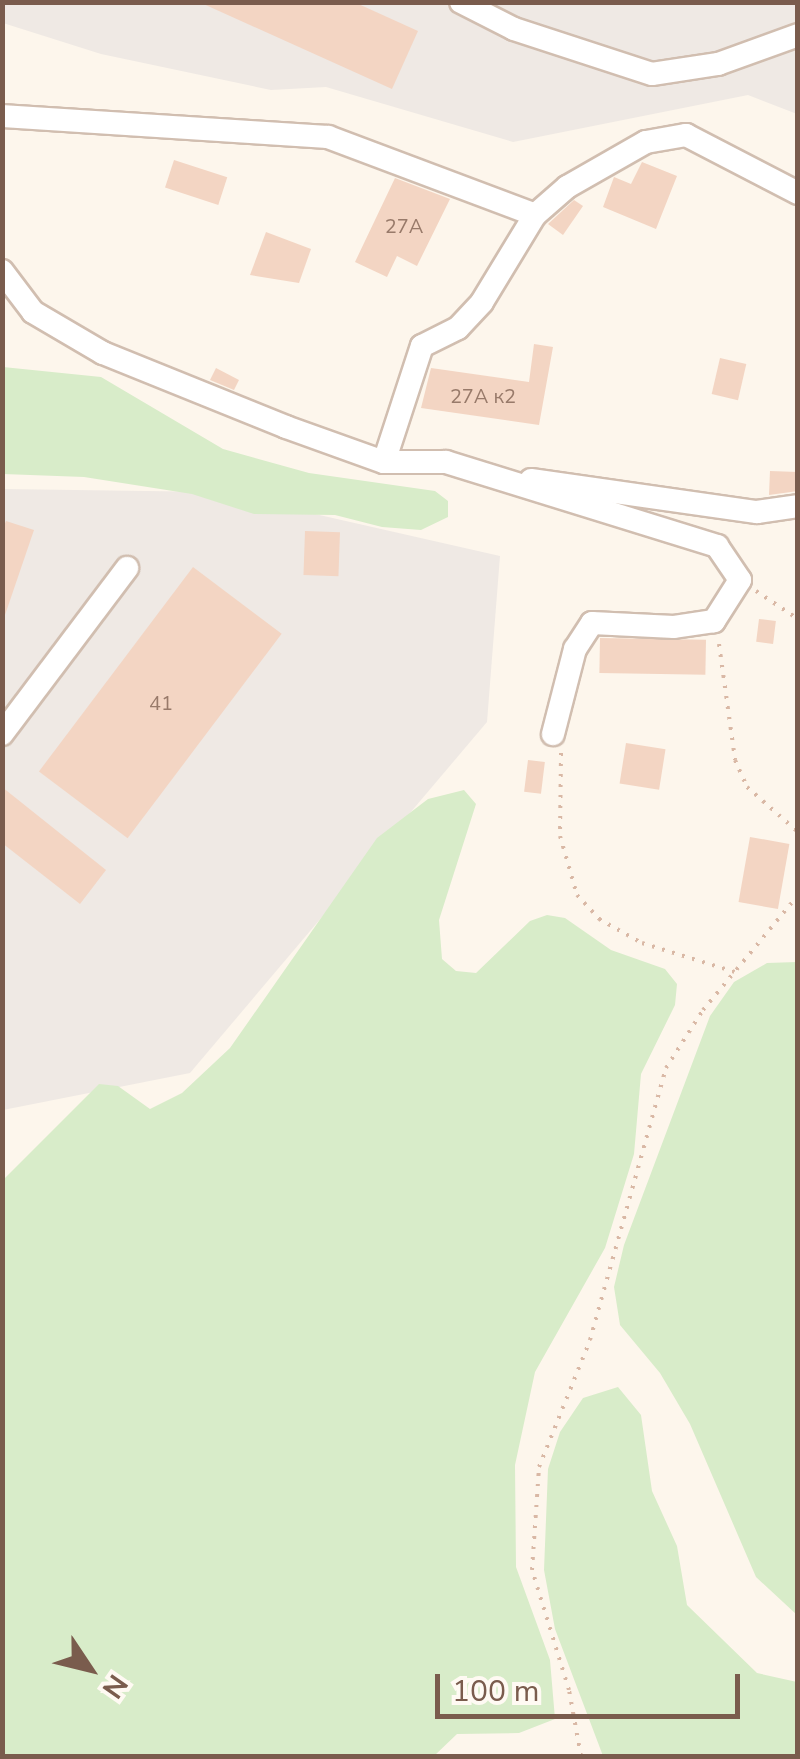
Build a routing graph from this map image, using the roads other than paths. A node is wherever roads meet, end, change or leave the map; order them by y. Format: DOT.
graph roads {
  1 [pos="461,2"];
  2 [pos="798,35"];
  3 [pos="2,116"];
  4 [pos="798,192"];
  5 [pos="535,215"];
  6 [pos="2,271"];
  7 [pos="384,462"];
  8 [pos="502,478"];
  9 [pos="798,506"];
  10 [pos="128,568"];
  11 [pos="2,734"];
  12 [pos="554,734"];
  1 -- 2 [label="lane"];
  3 -- 5 [label="lane"];
  4 -- 5 [label="lane"];
  5 -- 7 [label="lane"];
  6 -- 7 [label="lane"];
  7 -- 8 [label="lane"];
  8 -- 9 [label="lane"];
  8 -- 12 [label="lane"];
  10 -- 11 [label="lane"];
}
